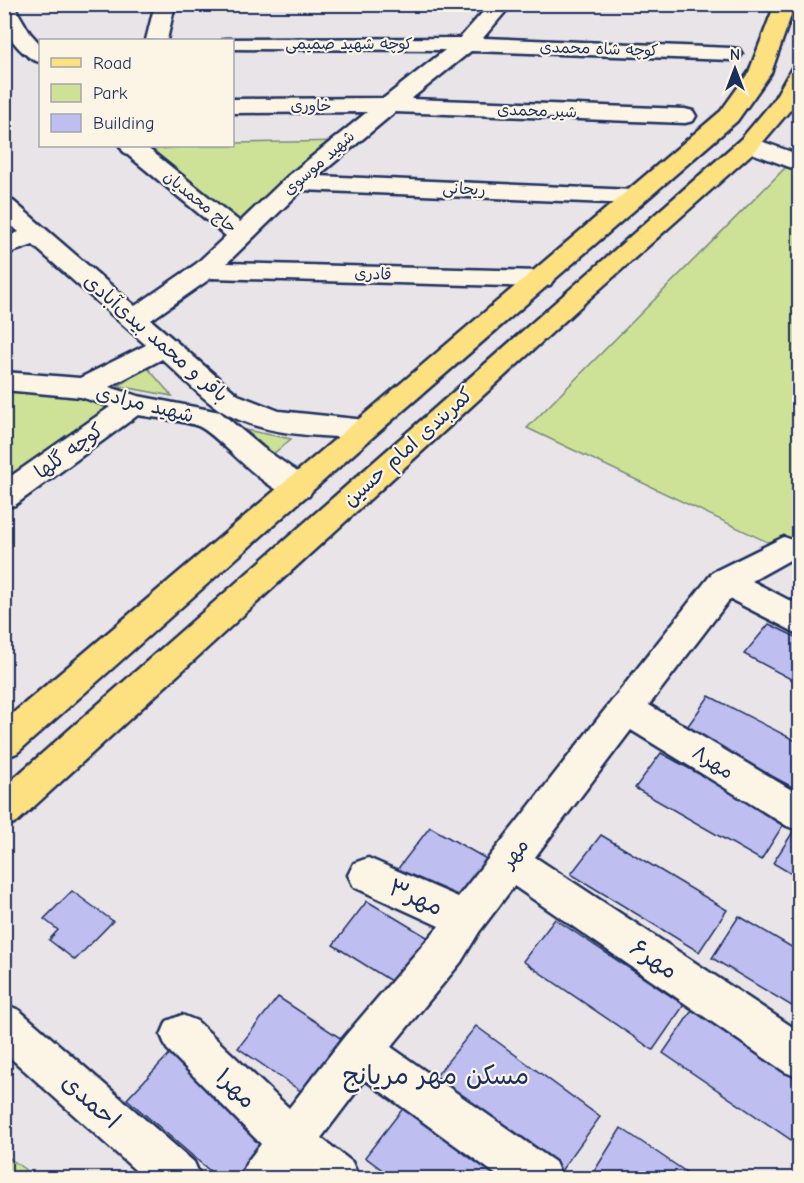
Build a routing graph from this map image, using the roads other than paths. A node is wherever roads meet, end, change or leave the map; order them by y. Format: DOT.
graph roads {
  1 [pos="165,4"];
  2 [pos="502,4"];
  3 [pos="785,4"];
  4 [pos="4,6"];
  5 [pos="157,39"];
  6 [pos="234,44"];
  7 [pos="466,44"];
  8 [pos="731,54"];
  9 [pos="39,55"];
  10 [pos="800,73"];
  11 [pos="389,105"];
  12 [pos="234,106"];
  13 [pos="685,116"];
  14 [pos="749,144"];
  15 [pos="132,147"];
  16 [pos="797,160"];
  17 [pos="296,182"];
  18 [pos="633,197"];
  19 [pos="4,206"];
  20 [pos="37,234"];
  21 [pos="241,236"];
  22 [pos="4,247"];
  23 [pos="205,270"];
  24 [pos="541,279"];
  25 [pos="134,319"];
  26 [pos="165,347"];
  27 [pos="4,381"];
  28 [pos="84,388"];
  29 [pos="133,405"];
  30 [pos="219,411"];
  31 [pos="365,428"];
  32 [pos="298,488"];
  33 [pos="4,497"];
  34 [pos="337,511"];
  35 [pos="784,549"];
  36 [pos="725,581"];
  37 [pos="800,622"];
  38 [pos="626,709"];
  39 [pos="4,743"];
  40 [pos="4,811"];
  41 [pos="800,815"];
  42 [pos="509,861"];
  43 [pos="368,875"];
  44 [pos="465,919"];
  45 [pos="4,1024"];
  46 [pos="182,1035"];
  47 [pos="360,1051"];
  48 [pos="800,1057"];
  49 [pos="291,1142"];
  50 [pos="178,1179"];
  51 [pos="264,1179"];
  52 [pos="336,1179"];
  53 [pos="539,1179"];
  1 -- 5 [label="street"];
  2 -- 7 [label="street, شهید موسوی"];
  3 -- 18 [label="main road, کمربندی امام حسین"];
  4 -- 9 [label="street"];
  6 -- 7 [label="street, کوچه شهید صمیمی"];
  7 -- 8 [label="street, کوچه شاه محمدی"];
  7 -- 11 [label="street, شهید موسوی"];
  10 -- 14 [label="main road, کمربندی امام حسین"];
  11 -- 12 [label="street, خاوری"];
  11 -- 13 [label="street, شیر محمدی"];
  11 -- 17 [label="street, شهید موسوی"];
  14 -- 16 [label="street"];
  14 -- 34 [label="main road, کمربندی امام حسین"];
  15 -- 21 [label="street, حاج محمدیان"];
  17 -- 18 [label="street, ریحانی"];
  17 -- 21 [label="street, شهید موسوی"];
  18 -- 24 [label="main road, کمربندی امام حسین"];
  19 -- 20 [label="street, باقر و محمد بیدی‌آبادی"];
  20 -- 22 [label="street"];
  20 -- 25 [label="street, باقر و محمد بیدی‌آبادی"];
  21 -- 23 [label="street, شهید موسوی"];
  23 -- 24 [label="street, قادری"];
  23 -- 25 [label="street, شهید موسوی"];
  24 -- 31 [label="main road, کمربندی امام حسین"];
  25 -- 26 [label="street, باقر و محمد بیدی‌آبادی"];
  26 -- 28 [label="street"];
  26 -- 30 [label="street, باقر و محمد بیدی‌آبادی"];
  27 -- 28 [label="street, شهید مرادی"];
  28 -- 29 [label="street, شهید مرادی"];
  29 -- 30 [label="street, شهید مرادی"];
  29 -- 33 [label="street, کوچه گلها"];
  30 -- 31 [label="street, باقر و محمد بیدی‌آبادی"];
  30 -- 32 [label="street, شهید مرادی"];
  31 -- 32 [label="main road, کمربندی امام حسین"];
  32 -- 34 [label="main road"];
  32 -- 39 [label="main road, کمربندی امام حسین"];
  34 -- 40 [label="main road, کمربندی امام حسین"];
  35 -- 36 [label="street, مهر"];
  36 -- 37 [label="street"];
  36 -- 38 [label="street, مهر"];
  38 -- 41 [label="street, مهر۸"];
  38 -- 42 [label="street, مهر"];
  42 -- 44 [label="street, مهر"];
  42 -- 48 [label="street, مهر۶"];
  43 -- 44 [label="street, مهر۳"];
  44 -- 47 [label="street, مهر"];
  45 -- 50 [label="street, احمدی"];
  46 -- 49 [label="street, مهر۱"];
  47 -- 49 [label="street, مهر"];
  47 -- 53 [label="street"];
  49 -- 51 [label="street, مهر"];
  49 -- 52 [label="street, مهر۱"];
}
